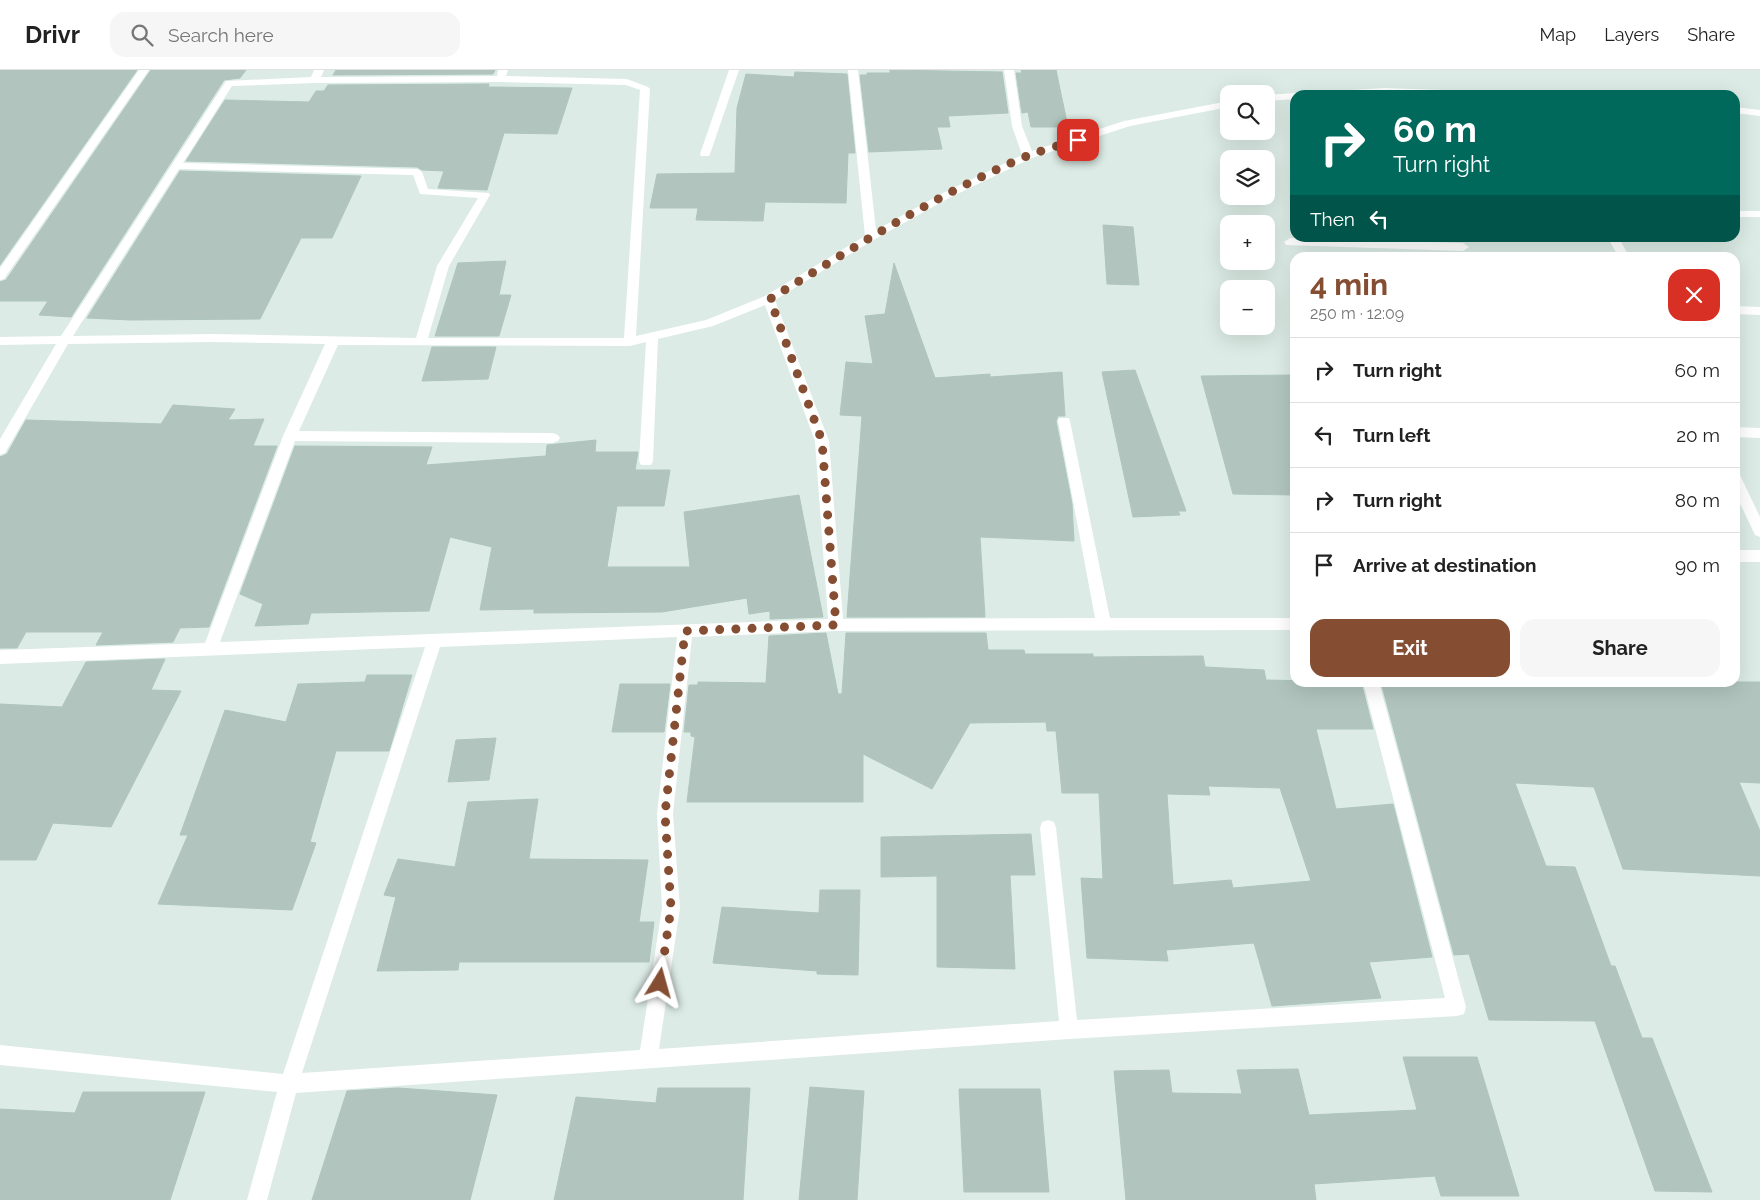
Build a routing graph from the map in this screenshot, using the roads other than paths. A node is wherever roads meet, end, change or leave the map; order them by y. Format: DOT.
graph roads {
  1 [pos="144,70"];
  2 [pos="734,70"];
  3 [pos="853,70"];
  4 [pos="1009,70"];
  5 [pos="317,75"];
  6 [pos="502,75"];
  7 [pos="1290,96"];
  8 [pos="1275,97"];
  9 [pos="1220,106"];
  10 [pos="1740,111"];
  11 [pos="1760,113"];
  12 [pos="705,154"];
  13 [pos="1028,156"];
  14 [pos="176,166"];
  15 [pos="1740,214"];
  16 [pos="1760,214"];
  17 [pos="871,237"];
  18 [pos="1290,242"];
  19 [pos="1464,247"];
  20 [pos="0,276"];
  21 [pos="770,299"];
  22 [pos="1740,310"];
  23 [pos="1760,311"];
  24 [pos="652,337"];
  25 [pos="334,339"];
  26 [pos="0,341"];
  27 [pos="64,341"];
  28 [pos="421,342"];
  29 [pos="630,342"];
  30 [pos="1064,421"];
  31 [pos="1740,432"];
  32 [pos="1760,433"];
  33 [pos="290,436"];
  34 [pos="553,438"];
  35 [pos="0,450"];
  36 [pos="646,461"];
  37 [pos="1740,489"];
  38 [pos="1760,531"];
  39 [pos="1740,556"];
  40 [pos="1760,556"];
  41 [pos="1290,624"];
  42 [pos="836,625"];
  43 [pos="1104,625"];
  44 [pos="685,631"];
  45 [pos="435,640"];
  46 [pos="210,649"];
  47 [pos="0,657"];
  48 [pos="1372,687"];
  49 [pos="1048,828"];
  50 [pos="1069,1030"];
  51 [pos="0,1055"];
  52 [pos="648,1059"];
  53 [pos="289,1084"];
  54 [pos="257,1200"];
  1 -- 20 [label="street"];
  2 -- 12 [label="street"];
  3 -- 17 [label="street"];
  4 -- 13 [label="street"];
  5 -- 6 [label="street"];
  5 -- 14 [label="street"];
  6 -- 29 [label="street"];
  7 -- 8 [label="street"];
  9 -- 13 [label="street"];
  10 -- 11 [label="street"];
  13 -- 17 [label="street"];
  14 -- 27 [label="street"];
  14 -- 28 [label="street"];
  15 -- 16 [label="street"];
  17 -- 21 [label="street"];
  18 -- 19 [label="street"];
  21 -- 24 [label="street"];
  21 -- 42 [label="street"];
  22 -- 23 [label="street"];
  24 -- 29 [label="street"];
  24 -- 36 [label="street"];
  25 -- 27 [label="street"];
  25 -- 28 [label="street"];
  25 -- 33 [label="street"];
  26 -- 27 [label="street"];
  27 -- 35 [label="street"];
  28 -- 29 [label="street"];
  30 -- 43 [label="street"];
  31 -- 32 [label="street"];
  33 -- 34 [label="street"];
  33 -- 46 [label="street"];
  37 -- 38 [label="street"];
  39 -- 40 [label="street"];
  41 -- 43 [label="street"];
  42 -- 43 [label="street"];
  42 -- 44 [label="street"];
  44 -- 45 [label="street"];
  44 -- 52 [label="street"];
  45 -- 46 [label="street"];
  45 -- 53 [label="street"];
  46 -- 47 [label="street"];
  48 -- 50 [label="street"];
  49 -- 50 [label="street"];
  50 -- 52 [label="street"];
  51 -- 53 [label="street"];
  52 -- 53 [label="street"];
  53 -- 54 [label="street"];
}
